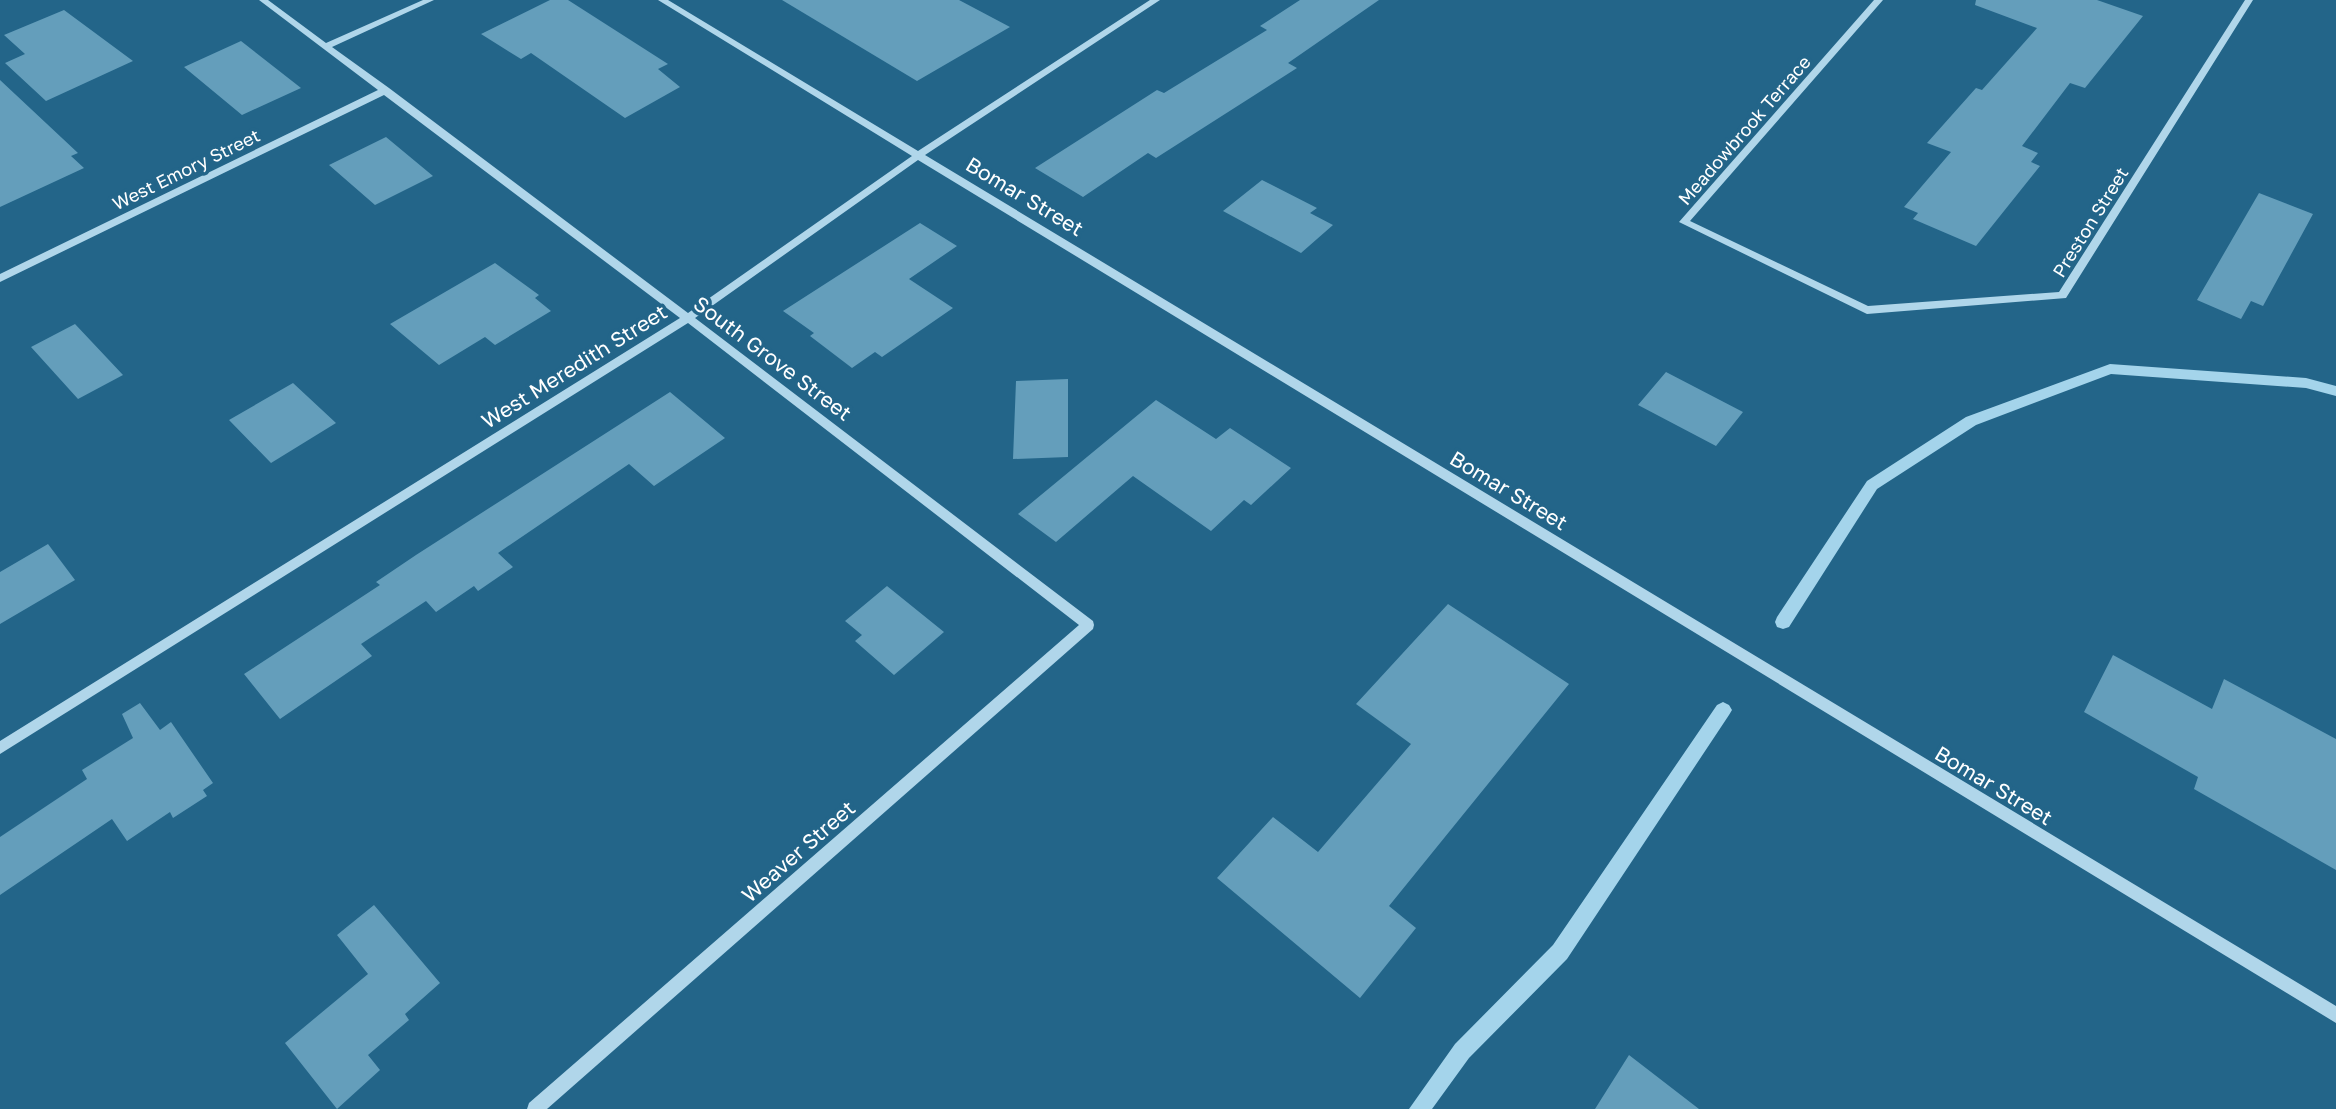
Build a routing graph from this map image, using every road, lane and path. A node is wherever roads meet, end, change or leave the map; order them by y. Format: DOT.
graph roads {
  1 [pos="263,0"];
  2 [pos="430,0"];
  3 [pos="662,0"];
  4 [pos="1156,0"];
  5 [pos="1879,0"];
  6 [pos="2249,0"];
  7 [pos="327,46"];
  8 [pos="386,90"];
  9 [pos="919,155"];
  10 [pos="0,278"];
  11 [pos="1867,310"];
  12 [pos="688,318"];
  13 [pos="1088,625"];
  14 [pos="0,748"];
  15 [pos="2336,1015"];
  16 [pos="535,1109"];
  1 -- 7 [label="street, South Grove Street"];
  2 -- 7 [label="street"];
  3 -- 9 [label="street, Bomar Street"];
  4 -- 9 [label="street, West Meredith Street"];
  5 -- 11 [label="street, Meadowbrook Terrace"];
  6 -- 11 [label="street, Preston Street"];
  7 -- 8 [label="street, South Grove Street"];
  8 -- 10 [label="street, West Emory Street"];
  8 -- 12 [label="street, South Grove Street"];
  9 -- 12 [label="street, West Meredith Street"];
  9 -- 15 [label="street, Bomar Street"];
  12 -- 13 [label="street, South Grove Street"];
  12 -- 14 [label="street, West Meredith Street"];
  13 -- 16 [label="street, Weaver Street"];
}
